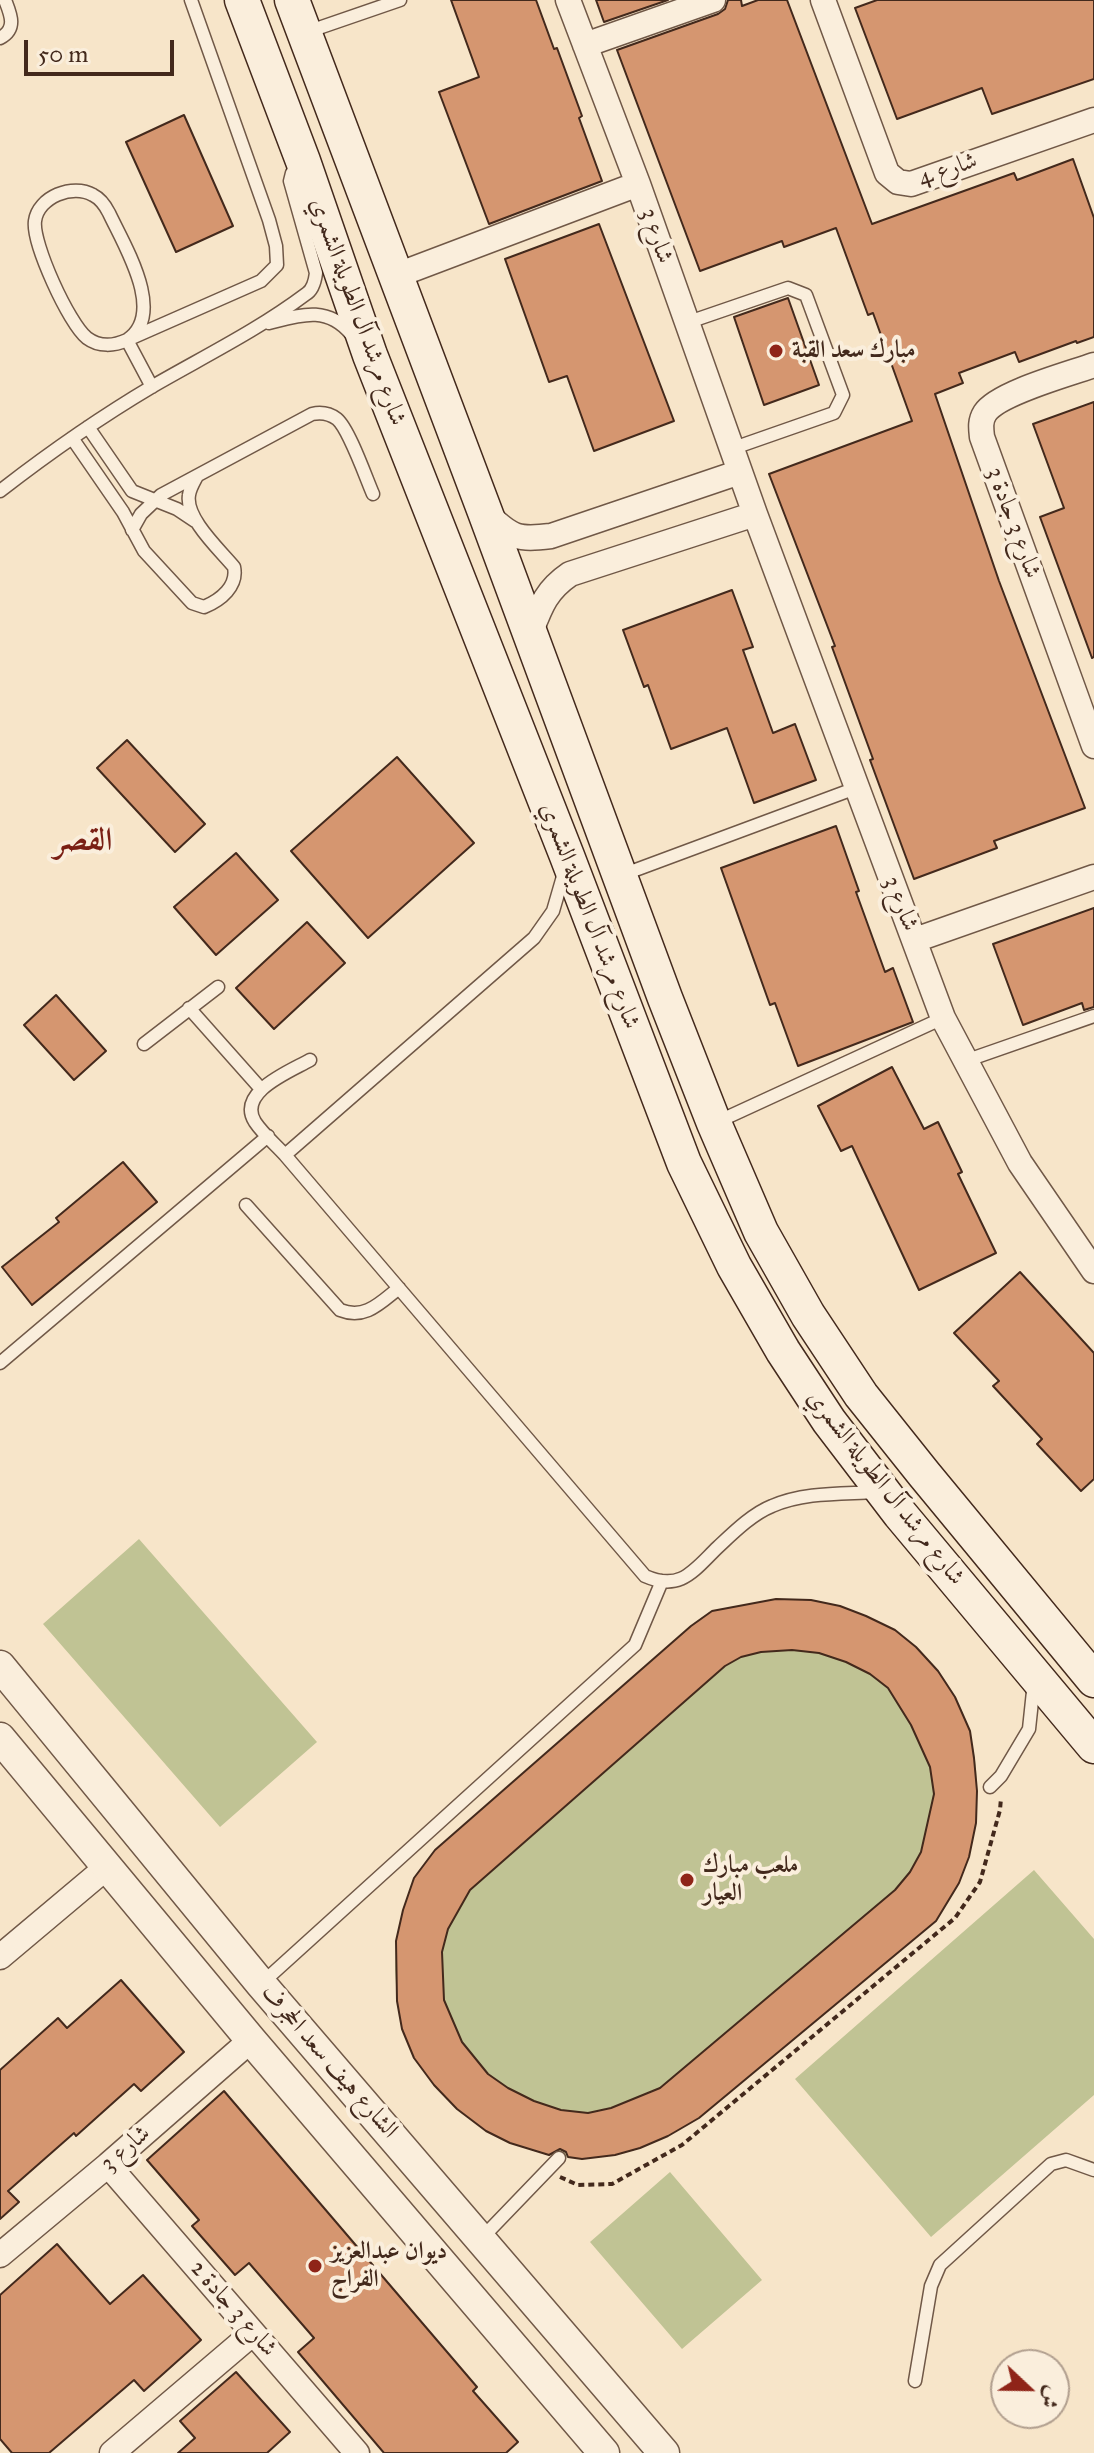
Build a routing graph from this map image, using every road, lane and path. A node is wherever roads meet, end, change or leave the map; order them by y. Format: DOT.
graph roads {
  1 [pos="5,0"];
  2 [pos="191,0"];
  3 [pos="242,0"];
  4 [pos="292,0"];
  5 [pos="400,0"];
  6 [pos="568,0"];
  7 [pos="713,0"];
  8 [pos="823,0"];
  9 [pos="304,33"];
  10 [pos="0,38"];
  11 [pos="585,45"];
  12 [pos="1094,120"];
  13 [pos="299,149"];
  14 [pos="638,184"];
  15 [pos="395,276"];
  16 [pos="686,323"];
  17 [pos="262,325"];
  18 [pos="127,340"];
  19 [pos="370,355"];
  20 [pos="1094,365"];
  21 [pos="152,387"];
  22 [pos="88,427"];
  23 [pos="72,438"];
  24 [pos="731,449"];
  25 [pos="740,472"];
  26 [pos="197,476"];
  27 [pos="0,491"];
  28 [pos="373,494"];
  29 [pos="154,501"];
  30 [pos="485,512"];
  31 [pos="755,514"];
  32 [pos="197,522"];
  33 [pos="132,530"];
  34 [pos="530,634"];
  35 [pos="1094,746"];
  36 [pos="856,788"];
  37 [pos="567,856"];
  38 [pos="619,876"];
  39 [pos="1094,877"];
  40 [pos="915,940"];
  41 [pos="644,943"];
  42 [pos="218,987"];
  43 [pos="189,1008"];
  44 [pos="1094,1016"];
  45 [pos="943,1018"];
  46 [pos="144,1044"];
  47 [pos="310,1060"];
  48 [pos="965,1061"];
  49 [pos="261,1089"];
  50 [pos="714,1123"];
  51 [pos="268,1136"];
  52 [pos="285,1155"];
  53 [pos="246,1205"];
  54 [pos="1094,1271"];
  55 [pos="399,1288"];
  56 [pos="0,1363"];
  57 [pos="883,1491"];
  58 [pos="662,1581"];
  59 [pos="0,1666"];
  60 [pos="1030,1669"];
  61 [pos="1094,1680"];
  62 [pos="1094,1710"];
  63 [pos="0,1738"];
  64 [pos="1094,1746"];
  65 [pos="1001,1776"];
  66 [pos="990,1787"];
  67 [pos="107,1867"];
  68 [pos="0,1957"];
  69 [pos="261,1984"];
  70 [pos="251,2040"];
  71 [pos="559,2158"];
  72 [pos="108,2165"];
  73 [pos="1094,2170"];
  74 [pos="547,2171"];
  75 [pos="485,2241"];
  76 [pos="0,2255"];
  77 [pos="453,2276"];
  78 [pos="528,2294"];
  79 [pos="489,2318"];
  80 [pos="253,2333"];
  81 [pos="915,2381"];
  82 [pos="112,2453"];
  83 [pos="357,2453"];
  84 [pos="604,2453"];
  85 [pos="664,2453"];
  1 -- 10 [label="lane"];
  2 -- 18 [label="lane"];
  3 -- 13 [label="main road, شارع مرشد آل الطويلة الشمري"];
  4 -- 9 [label="main road, شارع مرشد آل الطويلة الشمري"];
  5 -- 9 [label="lane"];
  6 -- 11 [label="street, شارع 3"];
  7 -- 11 [label="street"];
  8 -- 12 [label="street, شارع 4"];
  9 -- 15 [label="main road, شارع مرشد آل الطويلة الشمري"];
  11 -- 14 [label="street, شارع 3"];
  13 -- 15 [label="main road"];
  13 -- 17 [label="lane"];
  13 -- 19 [label="main road, شارع مرشد آل الطويلة الشمري"];
  14 -- 15 [label="street"];
  14 -- 16 [label="street, شارع 3"];
  15 -- 30 [label="main road, شارع مرشد آل الطويلة الشمري"];
  16 -- 24 [label="street, شارع 3"];
  16 -- 24 [label="lane"];
  17 -- 19 [label="lane"];
  17 -- 21 [label="lane"];
  18 -- 18 [label="lane"];
  18 -- 21 [label="lane"];
  19 -- 37 [label="main road, شارع مرشد آل الطويلة الشمري"];
  20 -- 35 [label="street, شارع 3 جادة 3"];
  21 -- 22 [label="lane"];
  22 -- 23 [label="lane"];
  22 -- 29 [label="lane"];
  23 -- 27 [label="lane"];
  23 -- 33 [label="lane"];
  24 -- 25 [label="street, شارع 3"];
  25 -- 30 [label="street"];
  25 -- 31 [label="street, شارع 3"];
  26 -- 28 [label="lane"];
  26 -- 29 [label="lane"];
  26 -- 32 [label="lane"];
  29 -- 32 [label="lane"];
  29 -- 33 [label="lane"];
  30 -- 34 [label="main road, شارع مرشد آل الطويلة الشمري"];
  31 -- 34 [label="street"];
  31 -- 36 [label="street, شارع 3"];
  32 -- 33 [label="lane"];
  34 -- 38 [label="main road, شارع مرشد آل الطويلة الشمري"];
  36 -- 38 [label="lane"];
  36 -- 40 [label="street, شارع 3"];
  37 -- 41 [label="main road"];
  37 -- 52 [label="lane"];
  37 -- 57 [label="main road, شارع مرشد آل الطويلة الشمري"];
  38 -- 41 [label="main road, شارع مرشد آل الطويلة الشمري"];
  39 -- 40 [label="street"];
  40 -- 45 [label="street, شارع 3"];
  41 -- 50 [label="main road, شارع مرشد آل الطويلة الشمري"];
  42 -- 43 [label="lane"];
  43 -- 46 [label="lane"];
  43 -- 49 [label="lane"];
  44 -- 48 [label="lane"];
  45 -- 48 [label="street, شارع 3"];
  45 -- 50 [label="lane"];
  47 -- 49 [label="lane"];
  48 -- 54 [label="street, شارع 3"];
  49 -- 51 [label="lane"];
  50 -- 61 [label="main road, شارع مرشد آل الطويلة الشمري"];
  51 -- 52 [label="lane"];
  51 -- 56 [label="lane"];
  52 -- 55 [label="lane"];
  53 -- 55 [label="lane"];
  55 -- 58 [label="lane"];
  57 -- 58 [label="lane"];
  57 -- 60 [label="main road, شارع مرشد آل الطويلة الشمري"];
  58 -- 69 [label="lane"];
  59 -- 69 [label="street, الشارع هيف سعد الحجرف"];
  60 -- 62 [label="main road"];
  60 -- 64 [label="main road, شارع مرشد آل الطويلة الشمري"];
  60 -- 65 [label="lane"];
  63 -- 67 [label="street, الشارع هيف سعد الحجرف"];
  65 -- 66 [label="lane"];
  65 -- 74 [label="path"];
  67 -- 68 [label="street"];
  67 -- 70 [label="street, الشارع هيف سعد الحجرف"];
  69 -- 75 [label="street, الشارع هيف سعد الحجرف"];
  70 -- 72 [label="street, شارع 3"];
  70 -- 77 [label="street, الشارع هيف سعد الحجرف"];
  71 -- 74 [label="lane"];
  72 -- 76 [label="street, شارع 3"];
  72 -- 80 [label="street, شارع 3 جادة 2"];
  73 -- 81 [label="lane"];
  74 -- 75 [label="lane"];
  75 -- 77 [label="street"];
  75 -- 78 [label="street, الشارع هيف سعد الحجرف"];
  77 -- 79 [label="street, الشارع هيف سعد الحجرف"];
  78 -- 79 [label="street"];
  78 -- 85 [label="street, الشارع هيف سعد الحجرف"];
  79 -- 84 [label="street, الشارع هيف سعد الحجرف"];
  80 -- 82 [label="street"];
  80 -- 83 [label="street, شارع 3 جادة 2"];
}
